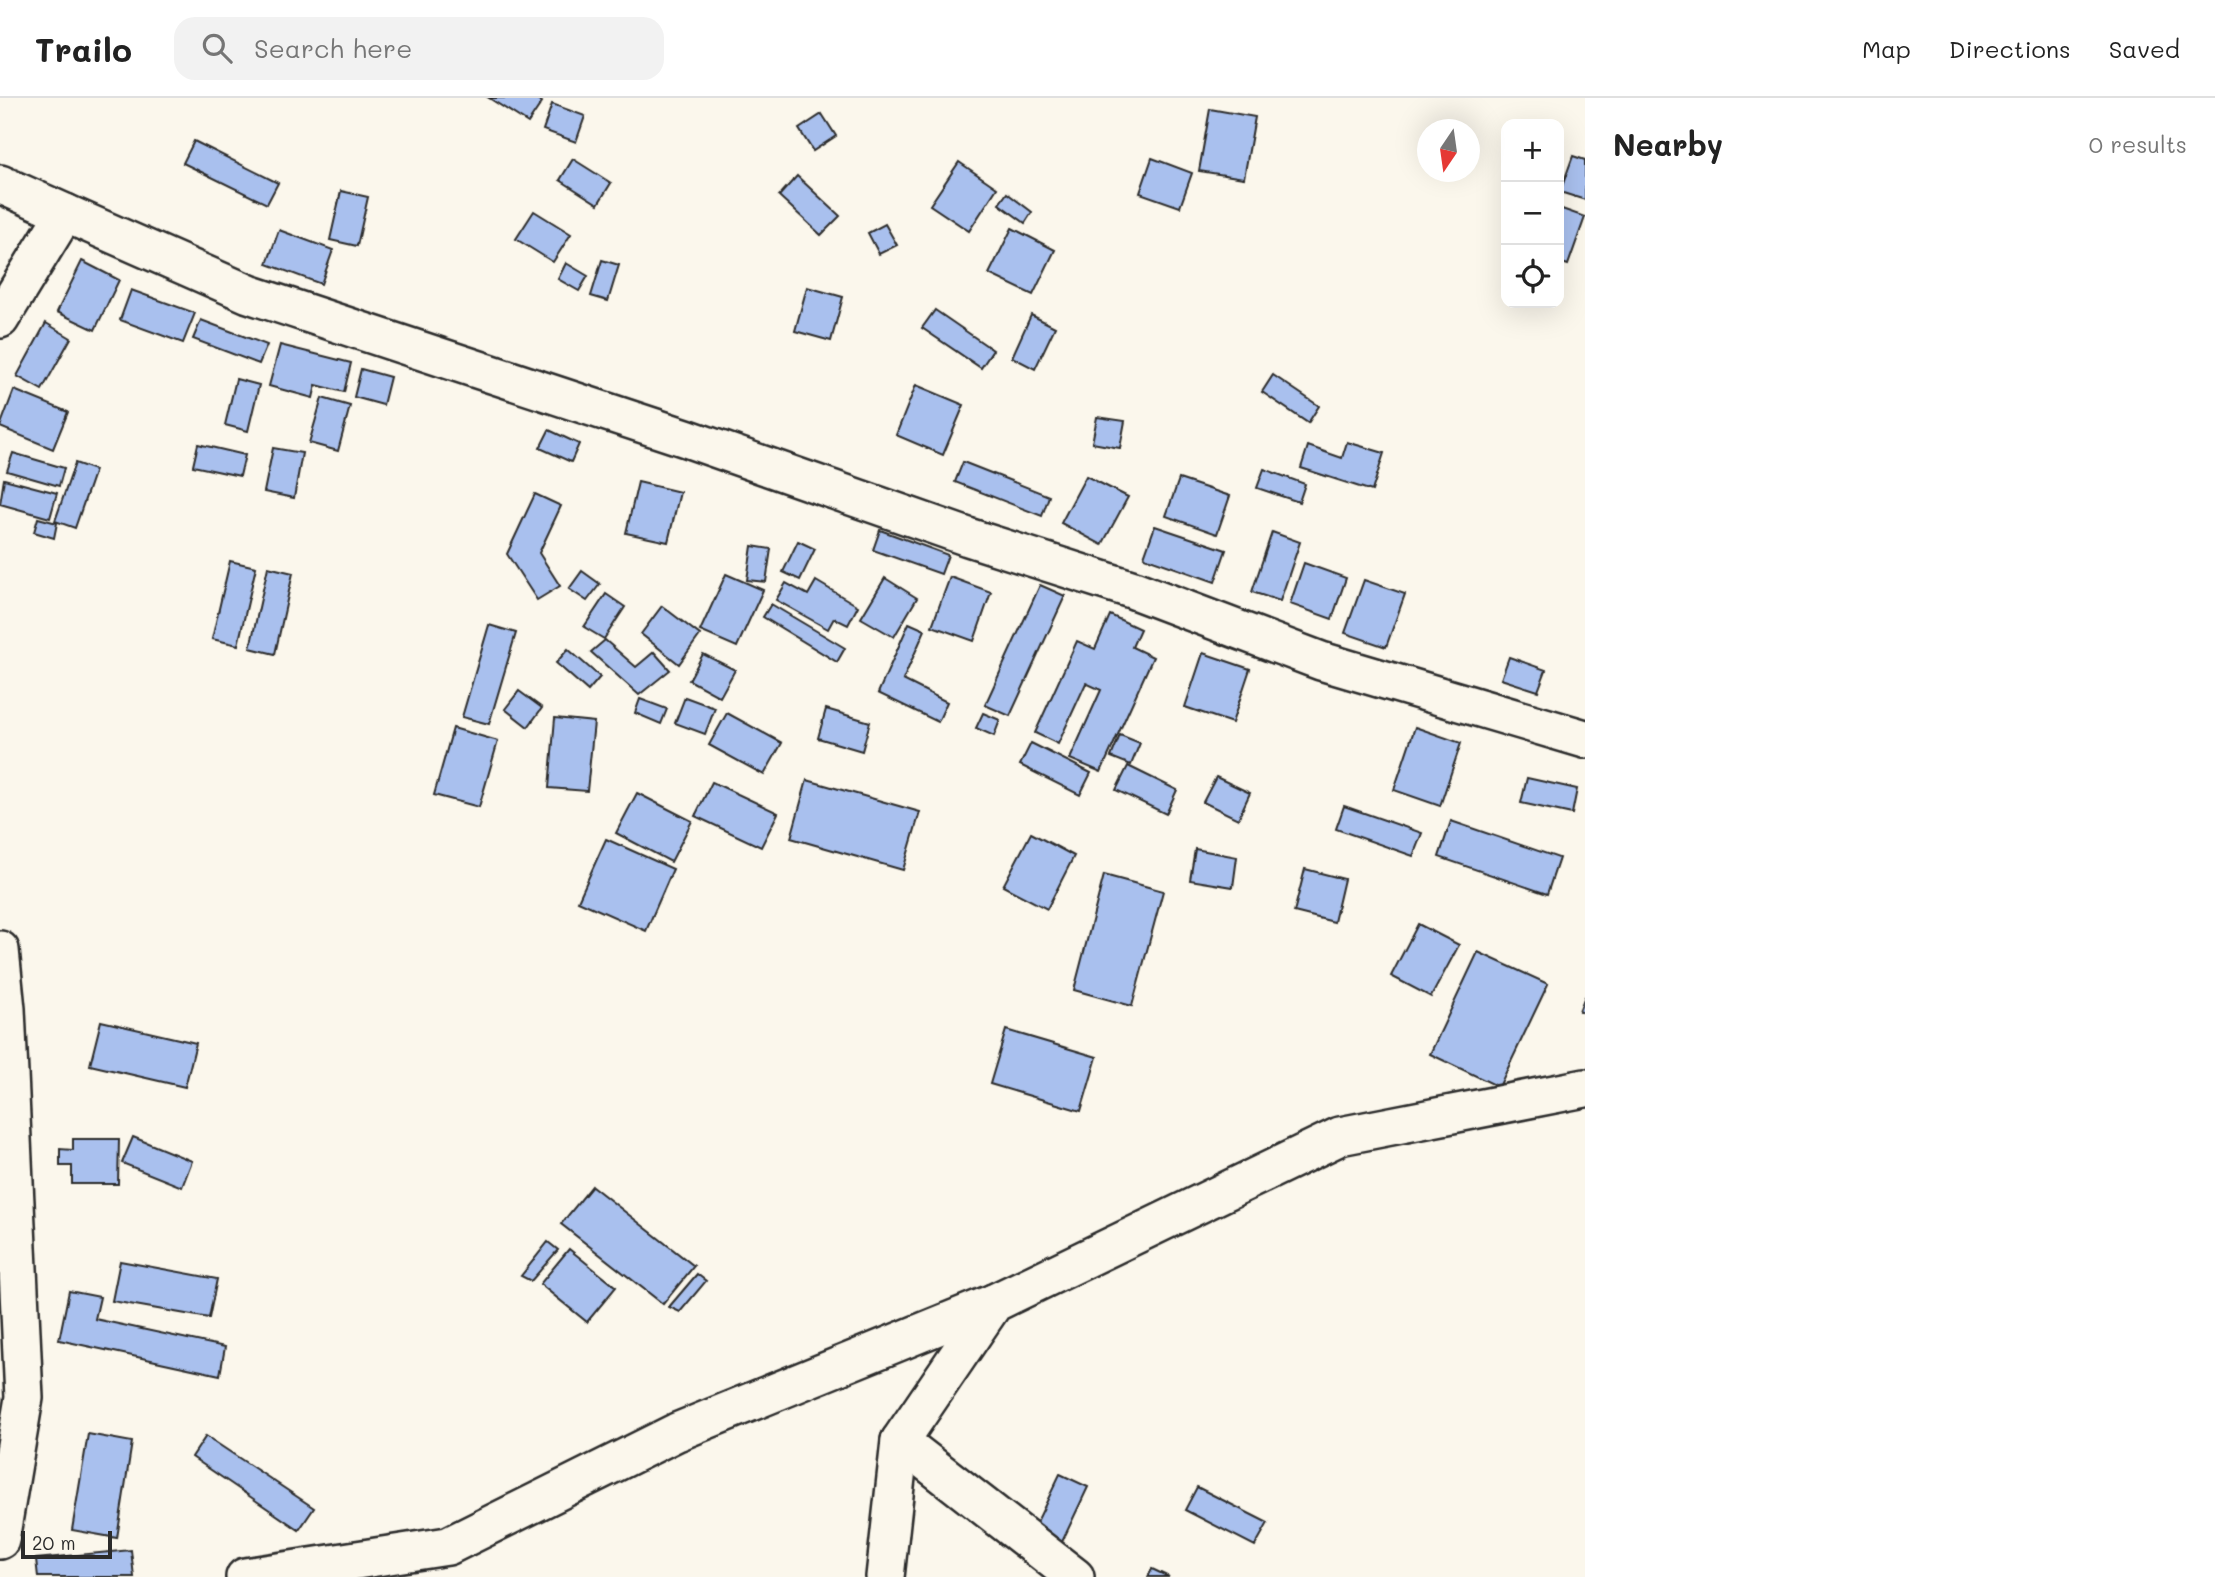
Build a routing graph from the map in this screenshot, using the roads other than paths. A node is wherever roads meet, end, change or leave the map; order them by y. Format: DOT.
graph roads {
  1 [pos="0,184"];
  2 [pos="65,213"];
  3 [pos="0,319"];
  4 [pos="1585,739"];
  5 [pos="0,950"];
  6 [pos="1585,1088"];
  7 [pos="994,1303"];
  8 [pos="900,1441"];
  9 [pos="0,1540"];
  10 [pos="245,1577"];
  11 [pos="885,1577"];
  12 [pos="1075,1577"];
  1 -- 2 [label="street"];
  2 -- 3 [label="street"];
  2 -- 4 [label="street"];
  5 -- 9 [label="street"];
  6 -- 7 [label="street"];
  7 -- 8 [label="street"];
  7 -- 10 [label="street"];
  8 -- 11 [label="street"];
  8 -- 12 [label="street"];
}
